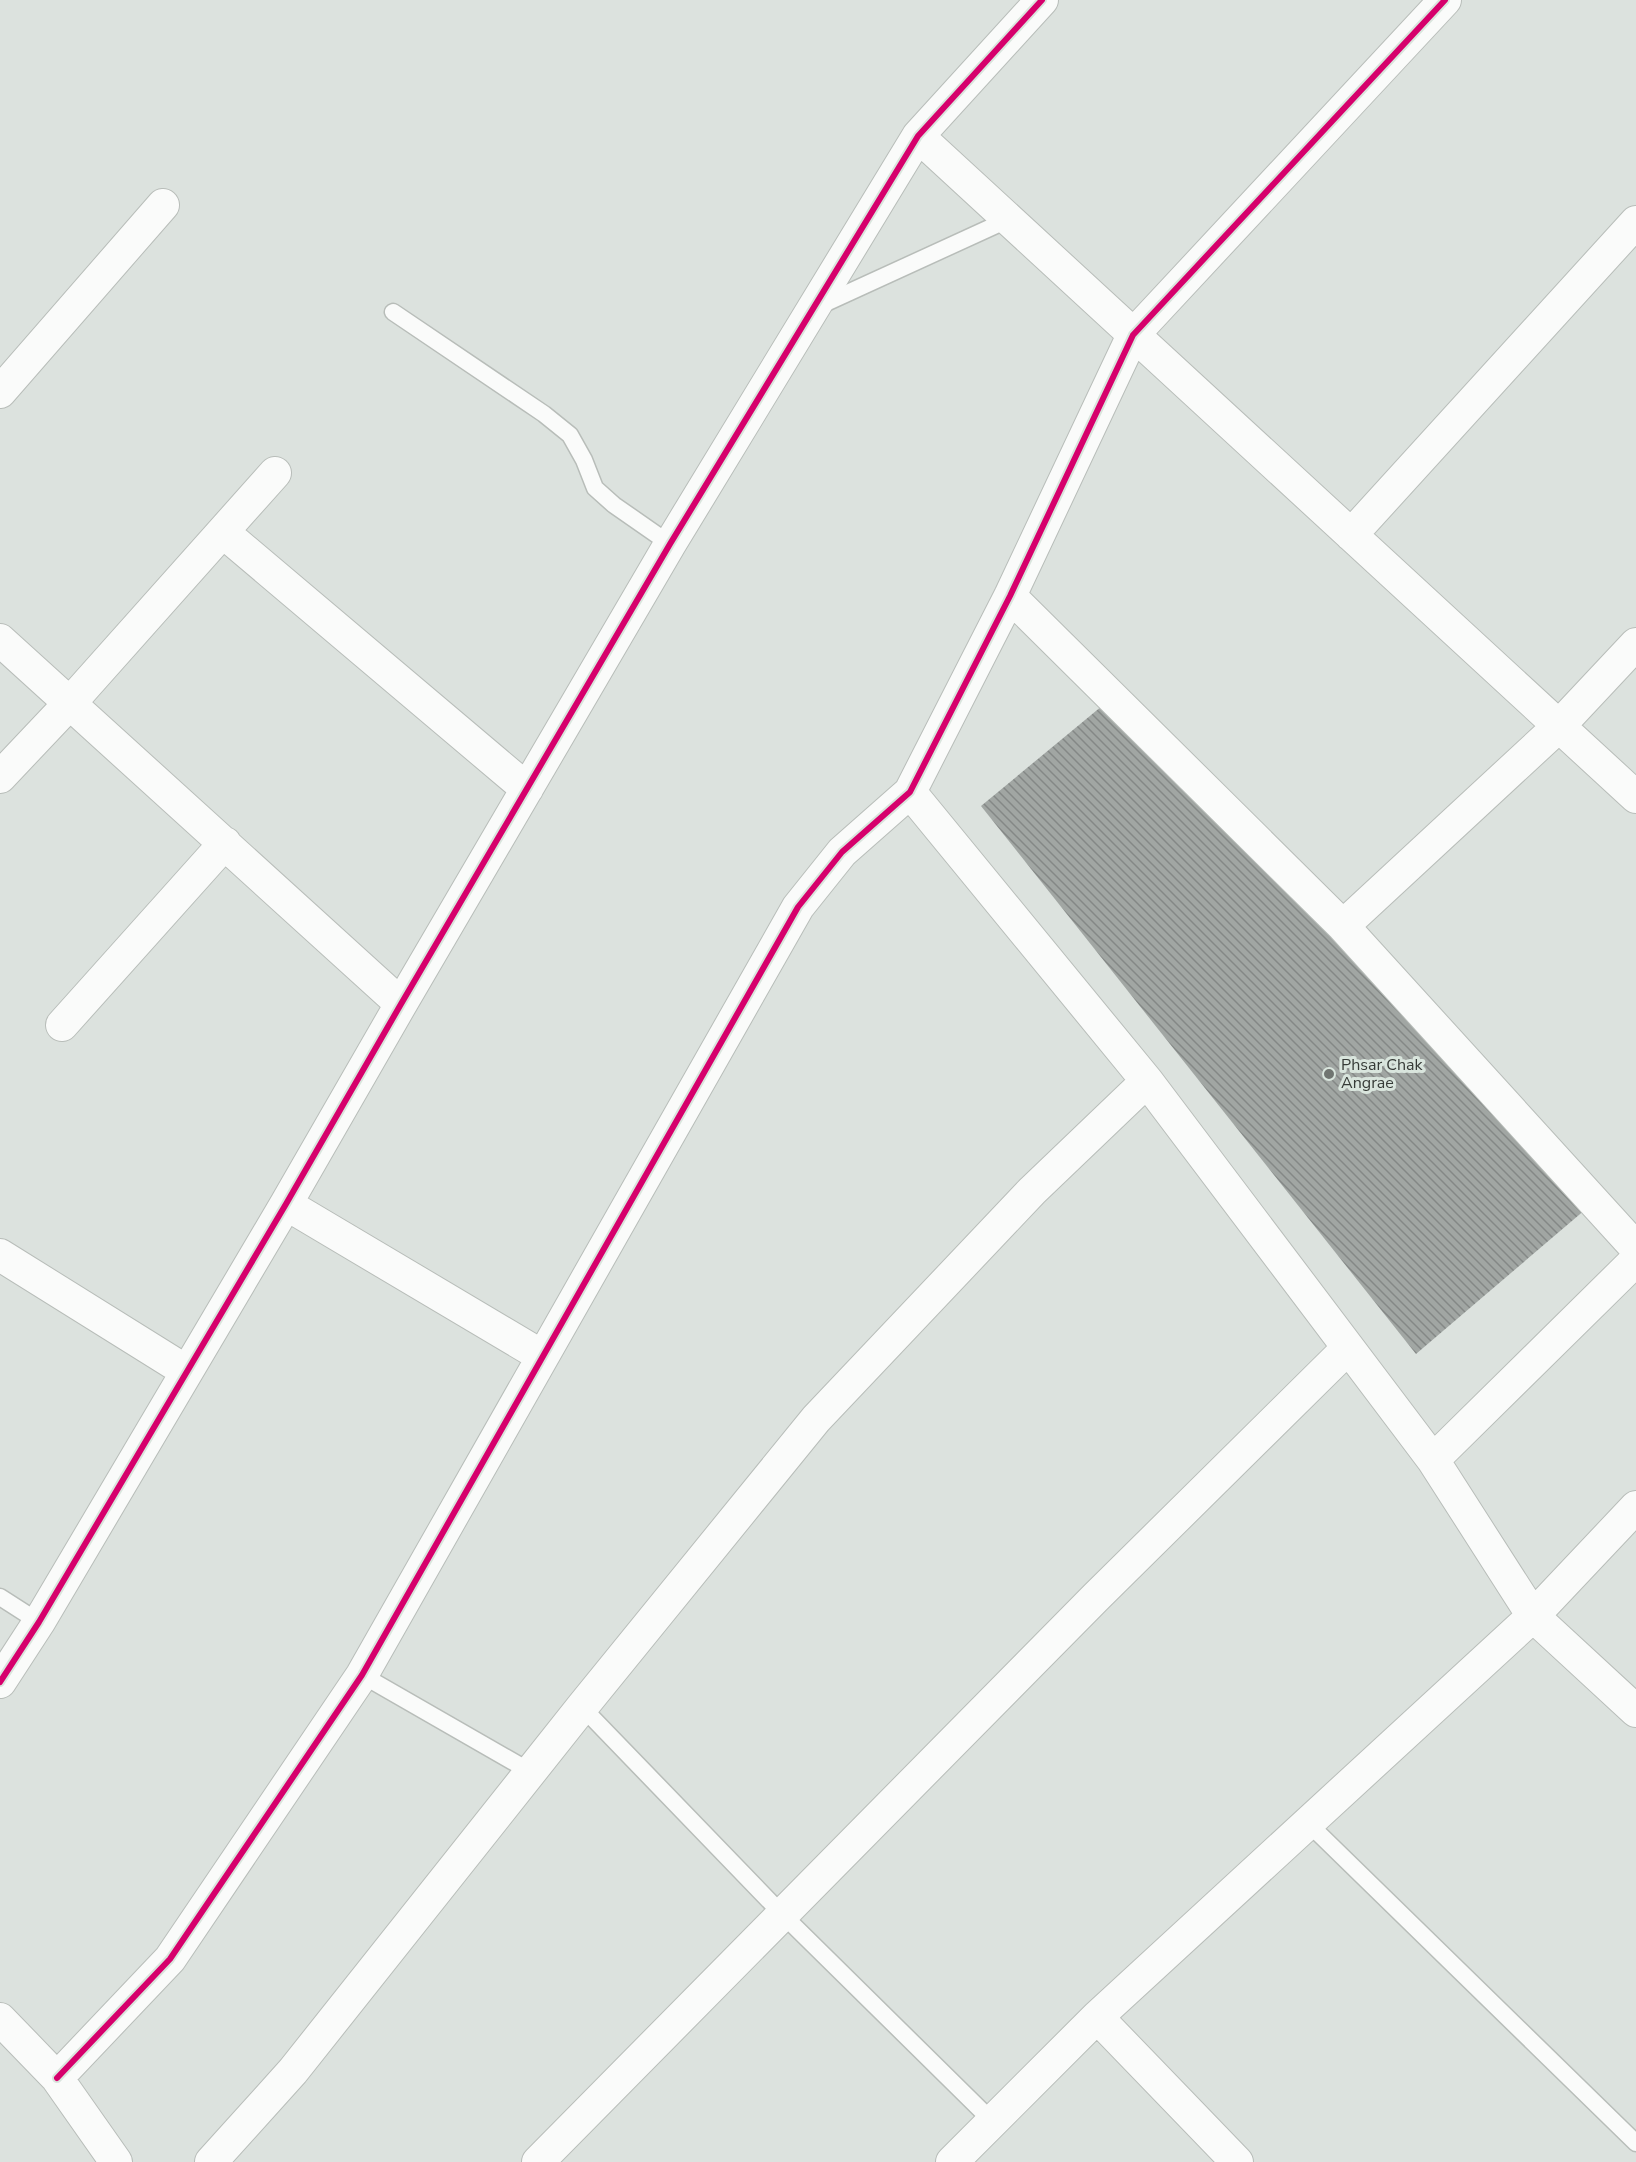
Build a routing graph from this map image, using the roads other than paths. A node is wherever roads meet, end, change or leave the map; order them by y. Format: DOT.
graph roads {
  1 [pos="1042,0"];
  2 [pos="1445,0"];
  3 [pos="918,136"];
  4 [pos="163,205"];
  5 [pos="1008,220"];
  6 [pos="1636,222"];
  7 [pos="812,309"];
  8 [pos="393,312"];
  9 [pos="1133,334"];
  10 [pos="0,392"];
  11 [pos="275,473"];
  12 [pos="222,532"];
  13 [pos="1351,535"];
  14 [pos="670,544"];
  15 [pos="1011,596"];
  16 [pos="0,640"];
  17 [pos="1636,644"];
  18 [pos="70,703"];
  19 [pos="1559,726"];
  20 [pos="0,777"];
  21 [pos="527,789"];
  22 [pos="910,792"];
  23 [pos="1636,797"];
  24 [pos="225,843"];
  25 [pos="1343,926"];
  26 [pos="401,1004"];
  27 [pos="62,1026"];
  28 [pos="1147,1081"];
  29 [pos="286,1204"];
  30 [pos="1636,1248"];
  31 [pos="0,1255"];
  32 [pos="1636,1260"];
  33 [pos="1348,1347"];
  34 [pos="542,1356"];
  35 [pos="186,1371"];
  36 [pos="1433,1460"];
  37 [pos="1636,1507"];
  38 [pos="0,1597"];
  39 [pos="1533,1617"];
  40 [pos="39,1622"];
  41 [pos="362,1675"];
  42 [pos="0,1682"];
  43 [pos="582,1707"];
  44 [pos="1636,1711"];
  45 [pos="531,1772"];
  46 [pos="1307,1822"];
  47 [pos="782,1914"];
  48 [pos="1097,2017"];
  49 [pos="0,2019"];
  50 [pos="57,2078"];
  51 [pos="992,2121"];
  52 [pos="1636,2143"];
  53 [pos="116,2162"];
  54 [pos="211,2162"];
  55 [pos="538,2162"];
  56 [pos="952,2162"];
  57 [pos="1237,2162"];
  1 -- 3 [label="street"];
  2 -- 9 [label="street"];
  3 -- 5 [label="street"];
  3 -- 7 [label="street"];
  4 -- 10 [label="street"];
  5 -- 7 [label="lane"];
  5 -- 9 [label="street"];
  6 -- 13 [label="street"];
  7 -- 14 [label="street"];
  8 -- 14 [label="lane"];
  9 -- 13 [label="street"];
  9 -- 15 [label="street"];
  11 -- 12 [label="street"];
  12 -- 18 [label="street"];
  12 -- 21 [label="street"];
  13 -- 19 [label="street"];
  14 -- 21 [label="street"];
  15 -- 22 [label="street"];
  15 -- 25 [label="street"];
  16 -- 18 [label="street"];
  17 -- 19 [label="street"];
  18 -- 20 [label="street"];
  18 -- 24 [label="street"];
  19 -- 23 [label="street"];
  19 -- 25 [label="street"];
  21 -- 26 [label="street"];
  22 -- 28 [label="street"];
  22 -- 34 [label="street"];
  24 -- 26 [label="street"];
  24 -- 27 [label="street"];
  25 -- 30 [label="street"];
  26 -- 29 [label="street"];
  28 -- 33 [label="street"];
  28 -- 43 [label="street"];
  29 -- 34 [label="street"];
  29 -- 35 [label="street"];
  31 -- 35 [label="street"];
  32 -- 36 [label="street"];
  33 -- 36 [label="street"];
  33 -- 47 [label="street"];
  34 -- 41 [label="street"];
  35 -- 40 [label="street"];
  36 -- 39 [label="street"];
  37 -- 39 [label="street"];
  38 -- 40 [label="lane"];
  39 -- 44 [label="street"];
  39 -- 46 [label="street"];
  40 -- 42 [label="street"];
  41 -- 45 [label="lane"];
  41 -- 50 [label="street"];
  43 -- 45 [label="street"];
  43 -- 47 [label="lane"];
  45 -- 54 [label="street"];
  46 -- 48 [label="street"];
  46 -- 52 [label="lane"];
  47 -- 51 [label="lane"];
  47 -- 55 [label="street"];
  48 -- 51 [label="street"];
  48 -- 57 [label="street"];
  49 -- 50 [label="street"];
  50 -- 53 [label="street"];
  51 -- 56 [label="street"];
}
